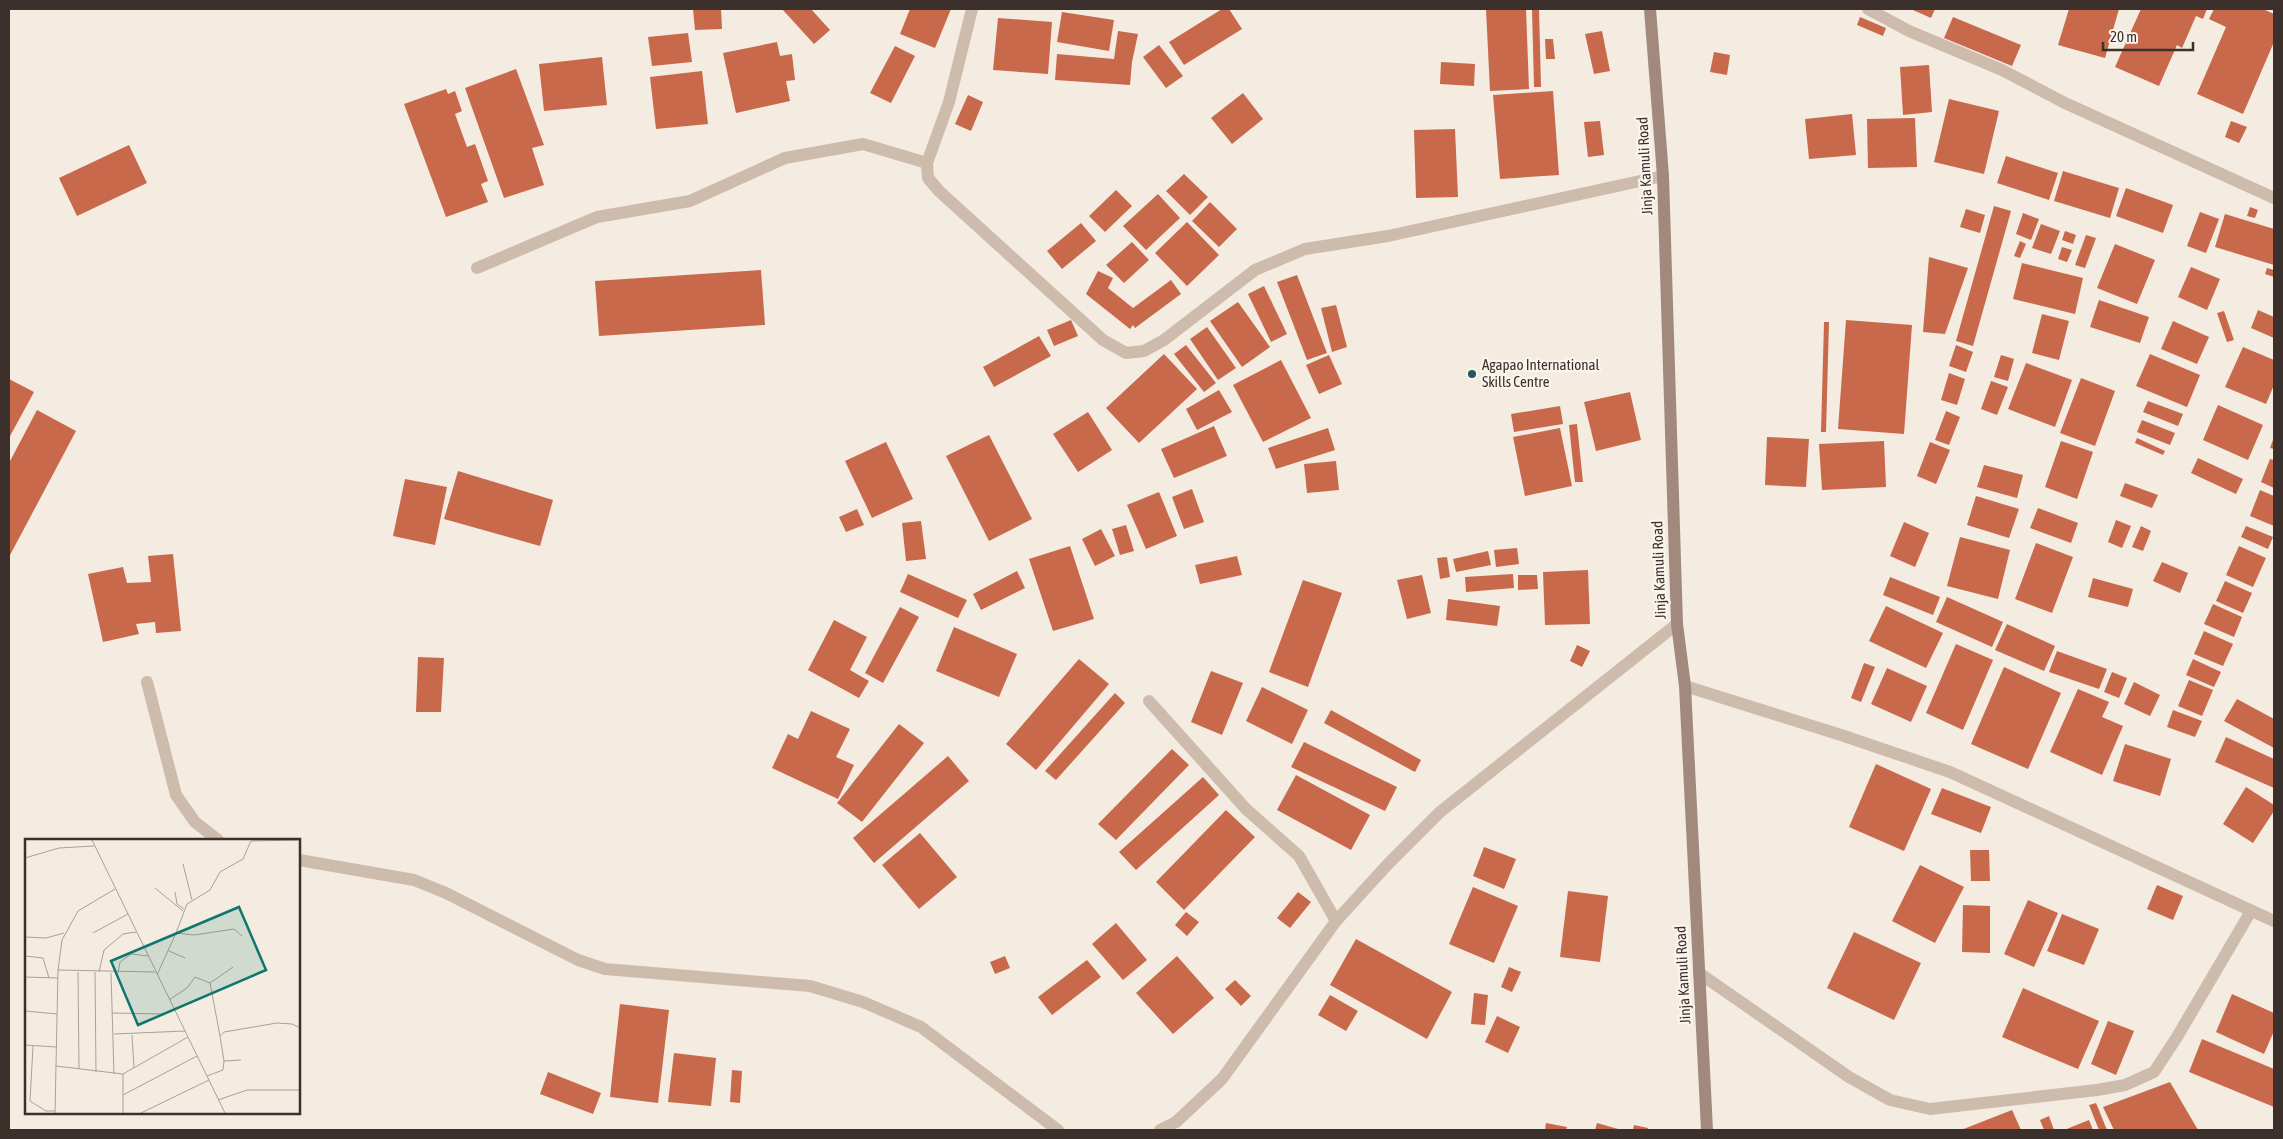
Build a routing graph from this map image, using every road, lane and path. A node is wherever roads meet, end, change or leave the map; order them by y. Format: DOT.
graph roads {
  1 [pos="972,9"];
  2 [pos="1650,9"];
  3 [pos="1868,9"];
  4 [pos="927,163"];
  5 [pos="1663,176"];
  6 [pos="2274,198"];
  7 [pos="477,268"];
  8 [pos="1677,624"];
  9 [pos="147,682"];
  10 [pos="1685,686"];
  11 [pos="1148,701"];
  12 [pos="217,839"];
  13 [pos="300,860"];
  14 [pos="2251,911"];
  15 [pos="1336,921"];
  16 [pos="2274,921"];
  17 [pos="1699,973"];
  18 [pos="1058,1130"];
  19 [pos="1160,1130"];
  20 [pos="1706,1130"];
  1 -- 4 [label="street"];
  2 -- 5 [label="main road, Jinja Kamuli Road"];
  3 -- 6 [label="street"];
  4 -- 5 [label="street"];
  4 -- 7 [label="street"];
  5 -- 8 [label="main road, Jinja Kamuli Road"];
  8 -- 10 [label="main road, Jinja Kamuli Road"];
  8 -- 15 [label="street"];
  9 -- 12 [label="street"];
  10 -- 14 [label="street"];
  10 -- 17 [label="main road, Jinja Kamuli Road"];
  11 -- 15 [label="street"];
  13 -- 18 [label="street"];
  14 -- 16 [label="street"];
  14 -- 17 [label="street"];
  15 -- 19 [label="street"];
  17 -- 20 [label="main road, Jinja Kamuli Road"];
}
